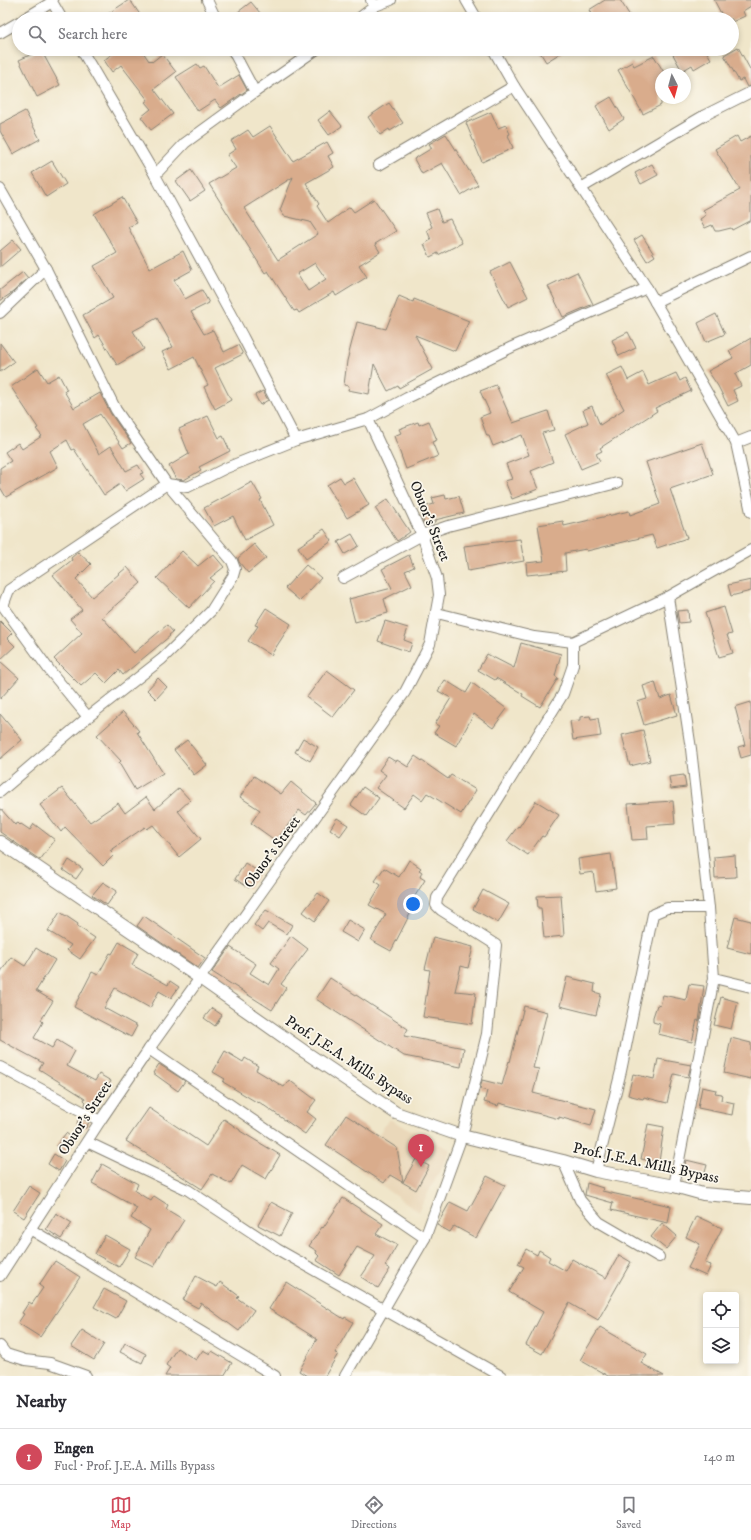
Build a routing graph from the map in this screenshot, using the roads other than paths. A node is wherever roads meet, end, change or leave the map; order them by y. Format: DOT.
graph roads {
  1 [pos="207,0"];
  2 [pos="391,0"];
  3 [pos="466,0"];
  4 [pos="52,1"];
  5 [pos="373,3"];
  6 [pos="35,12"];
  7 [pos="58,12"];
  8 [pos="213,12"];
  9 [pos="365,12"];
  10 [pos="473,12"];
  11 [pos="12,26"];
  12 [pos="0,33"];
  13 [pos="85,56"];
  14 [pos="236,56"];
  15 [pos="307,56"];
  16 [pos="497,56"];
  17 [pos="514,86"];
  18 [pos="255,92"];
  19 [pos="751,92"];
  20 [pos="379,165"];
  21 [pos="155,175"];
  22 [pos="582,188"];
  23 [pos="0,189"];
  24 [pos="751,256"];
  25 [pos="46,269"];
  26 [pos="647,288"];
  27 [pos="655,302"];
  28 [pos="0,313"];
  29 [pos="368,419"];
  30 [pos="751,437"];
  31 [pos="296,440"];
  32 [pos="736,443"];
  33 [pos="617,483"];
  34 [pos="167,484"];
  35 [pos="751,512"];
  36 [pos="422,535"];
  37 [pos="751,550"];
  38 [pos="343,578"];
  39 [pos="668,596"];
  40 [pos="437,613"];
  41 [pos="573,642"];
  42 [pos="88,717"];
  43 [pos="0,792"];
  44 [pos="0,842"];
  45 [pos="709,908"];
  46 [pos="200,978"];
  47 [pos="714,978"];
  48 [pos="751,987"];
  49 [pos="149,1049"];
  50 [pos="0,1067"];
  51 [pos="100,1121"];
  52 [pos="462,1136"];
  53 [pos="87,1142"];
  54 [pos="563,1161"];
  55 [pos="596,1171"];
  56 [pos="674,1186"];
  57 [pos="751,1198"];
  58 [pos="30,1230"];
  59 [pos="425,1238"];
  60 [pos="659,1257"];
  61 [pos="0,1276"];
  62 [pos="384,1309"];
  63 [pos="0,1346"];
  64 [pos="86,1376"];
  65 [pos="275,1376"];
  66 [pos="345,1376"];
  67 [pos="501,1376"];
  1 -- 8 [label="street"];
  2 -- 5 [label="street"];
  3 -- 10 [label="street"];
  4 -- 6 [label="street"];
  4 -- 7 [label="street"];
  5 -- 9 [label="street"];
  11 -- 12 [label="street"];
  13 -- 21 [label="street"];
  14 -- 18 [label="street"];
  15 -- 18 [label="street"];
  16 -- 17 [label="street"];
  17 -- 20 [label="street"];
  17 -- 22 [label="street"];
  18 -- 21 [label="street"];
  19 -- 22 [label="street"];
  21 -- 31 [label="street"];
  22 -- 26 [label="street"];
  23 -- 25 [label="street"];
  24 -- 27 [label="street"];
  25 -- 28 [label="street"];
  25 -- 34 [label="street"];
  26 -- 27 [label="street"];
  26 -- 29 [label="street"];
  27 -- 32 [label="street"];
  29 -- 31 [label="street"];
  29 -- 36 [label="street, Obuor’s Street"];
  30 -- 32 [label="street"];
  31 -- 34 [label="street"];
  32 -- 35 [label="street"];
  33 -- 36 [label="street"];
  34 -- 42 [label="street"];
  34 -- 42 [label="street"];
  36 -- 38 [label="street"];
  36 -- 40 [label="street, Obuor’s Street"];
  37 -- 39 [label="street"];
  39 -- 41 [label="street"];
  39 -- 45 [label="street"];
  40 -- 41 [label="street"];
  40 -- 46 [label="street, Obuor’s Street"];
  41 -- 52 [label="street"];
  42 -- 43 [label="street"];
  44 -- 46 [label="street, Prof. J.E.A. Mills Bypass"];
  45 -- 47 [label="street"];
  45 -- 55 [label="street"];
  46 -- 49 [label="street, Obuor’s Street"];
  46 -- 52 [label="street, Prof. J.E.A. Mills Bypass"];
  47 -- 48 [label="street"];
  47 -- 56 [label="street"];
  49 -- 51 [label="street, Obuor’s Street"];
  49 -- 59 [label="street"];
  50 -- 51 [label="street"];
  51 -- 53 [label="street, Obuor’s Street"];
  52 -- 54 [label="street, Prof. J.E.A. Mills Bypass"];
  52 -- 59 [label="street"];
  53 -- 58 [label="street, Obuor’s Street"];
  53 -- 62 [label="street"];
  54 -- 55 [label="street, Prof. J.E.A. Mills Bypass"];
  54 -- 60 [label="street"];
  55 -- 56 [label="street, Prof. J.E.A. Mills Bypass"];
  56 -- 57 [label="street, Prof. J.E.A. Mills Bypass"];
  58 -- 61 [label="street, Obuor’s Street"];
  58 -- 65 [label="street"];
  59 -- 62 [label="street"];
  62 -- 66 [label="street"];
  62 -- 67 [label="street"];
  63 -- 64 [label="street"];
}
